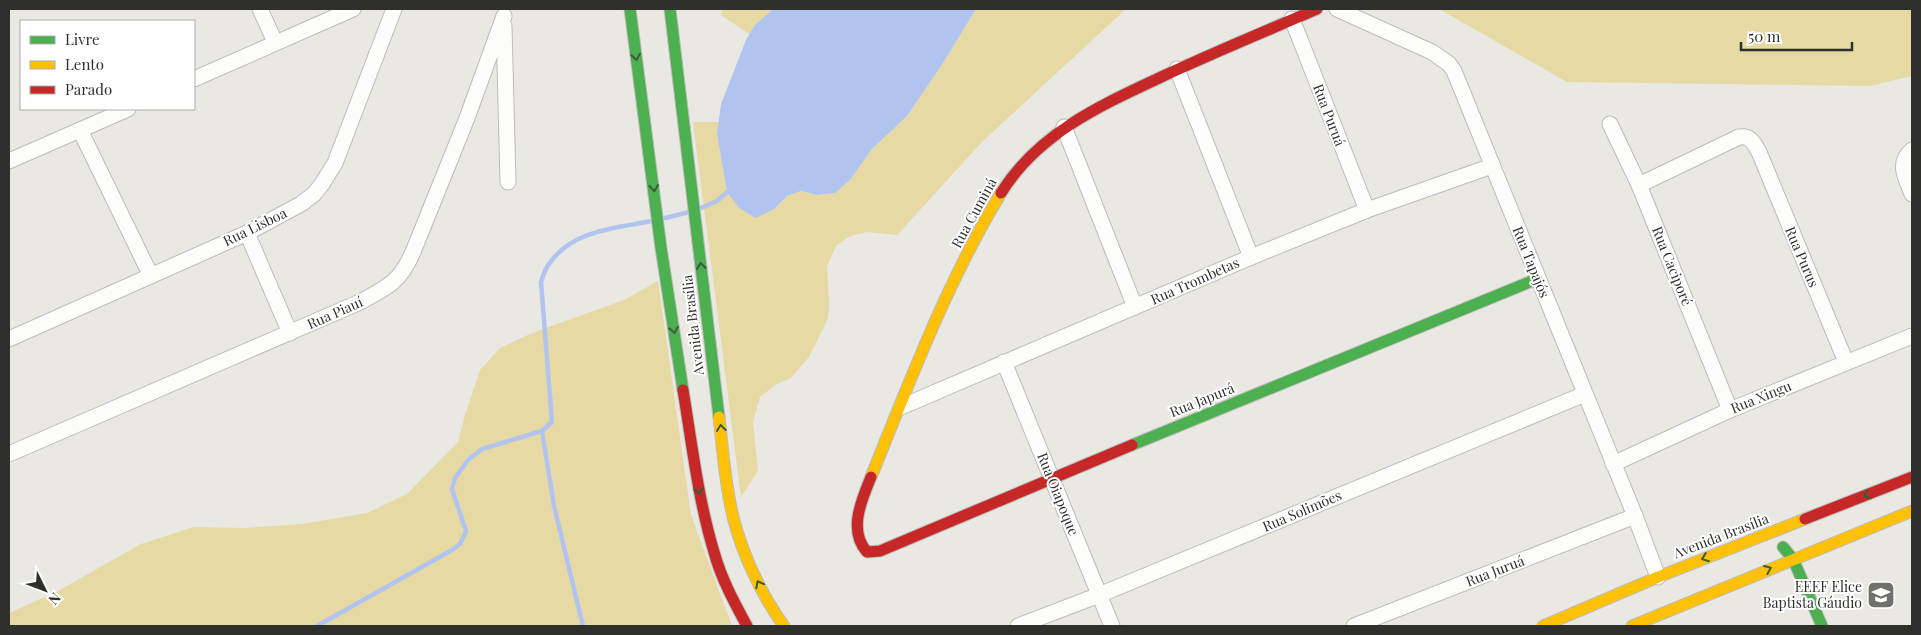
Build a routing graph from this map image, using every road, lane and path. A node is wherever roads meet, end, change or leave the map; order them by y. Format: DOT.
graph roads {
  1 [pos="260,9"];
  2 [pos="353,9"];
  3 [pos="394,9"];
  4 [pos="630,9"];
  5 [pos="670,9"];
  6 [pos="1317,9"];
  7 [pos="1337,9"];
  8 [pos="503,13"];
  9 [pos="1292,19"];
  10 [pos="275,42"];
  11 [pos="1177,69"];
  12 [pos="195,79"];
  13 [pos="126,110"];
  14 [pos="1610,124"];
  15 [pos="1064,127"];
  16 [pos="80,130"];
  17 [pos="1912,150"];
  18 [pos="9,162"];
  19 [pos="1492,166"];
  20 [pos="508,182"];
  21 [pos="1639,185"];
  22 [pos="1912,194"];
  23 [pos="1367,210"];
  24 [pos="247,232"];
  25 [pos="1251,257"];
  26 [pos="151,276"];
  27 [pos="1537,279"];
  28 [pos="1135,307"];
  29 [pos="290,333"];
  30 [pos="1912,336"];
  31 [pos="9,339"];
  32 [pos="1004,362"];
  33 [pos="1846,362"];
  34 [pos="1586,394"];
  35 [pos="900,406"];
  36 [pos="1730,410"];
  37 [pos="9,454"];
  38 [pos="1613,464"];
  39 [pos="1912,477"];
  40 [pos="1050,478"];
  41 [pos="1912,511"];
  42 [pos="1635,516"];
  43 [pos="1763,537"];
  44 [pos="880,551"];
  45 [pos="1793,559"];
  46 [pos="1658,576"];
  47 [pos="1652,593"];
  48 [pos="1100,595"];
  49 [pos="1654,617"];
  50 [pos="747,626"];
  51 [pos="784,626"];
  52 [pos="1018,626"];
  53 [pos="1112,626"];
  54 [pos="1354,626"];
  55 [pos="1543,626"];
  56 [pos="1632,626"];
  57 [pos="1822,626"];
  1 -- 10 [label="street"];
  2 -- 10 [label="street"];
  3 -- 24 [label="street, Rua Lisboa"];
  4 -- 50 [label="street, Avenida Brasília, one-way"];
  51 -- 5 [label="street, Avenida Brasília, one-way"];
  6 -- 9 [label="street"];
  7 -- 19 [label="street, Rua Tapajós"];
  8 -- 20 [label="street"];
  8 -- 29 [label="street, Rua Piauí"];
  9 -- 11 [label="street, Rua Cuminá"];
  9 -- 23 [label="street, Rua Puruá"];
  10 -- 12 [label="street"];
  11 -- 15 [label="street, Rua Cuminá"];
  11 -- 25 [label="street"];
  13 -- 16 [label="street"];
  14 -- 21 [label="street, Rua Caciporé"];
  15 -- 28 [label="street"];
  15 -- 35 [label="street, Rua Cuminá"];
  16 -- 18 [label="street"];
  16 -- 26 [label="street"];
  17 -- 22 [label="street"];
  19 -- 23 [label="street, Rua Trombetas"];
  19 -- 27 [label="street, Rua Tapajós"];
  21 -- 33 [label="street, Rua Purus"];
  21 -- 36 [label="street, Rua Caciporé"];
  23 -- 25 [label="street, Rua Trombetas"];
  24 -- 26 [label="street, Rua Lisboa"];
  24 -- 29 [label="street"];
  25 -- 28 [label="street, Rua Trombetas"];
  26 -- 31 [label="street, Rua Lisboa"];
  27 -- 34 [label="street, Rua Tapajós"];
  27 -- 40 [label="street, Rua Japurá"];
  28 -- 32 [label="street, Rua Trombetas"];
  29 -- 37 [label="street, Rua Piauí"];
  30 -- 33 [label="street, Rua Xingu"];
  32 -- 35 [label="street, Rua Trombetas"];
  32 -- 40 [label="street, Rua Oiapoque"];
  33 -- 36 [label="street, Rua Xingu"];
  34 -- 38 [label="street, Rua Tapajós"];
  34 -- 48 [label="street, Rua Solimões"];
  35 -- 44 [label="street, Rua Cuminá"];
  36 -- 38 [label="street, Rua Xingu"];
  38 -- 42 [label="street, Rua Tapajós"];
  39 -- 43 [label="street, Avenida Brasília, one-way"];
  40 -- 44 [label="street, Rua Japurá"];
  40 -- 48 [label="street, Rua Oiapoque"];
  41 -- 45 [label="street"];
  42 -- 46 [label="street, Rua Tapajós"];
  42 -- 54 [label="street, Rua Juruá"];
  43 -- 45 [label="street"];
  43 -- 46 [label="street, Avenida Brasília, one-way"];
  49 -- 45 [label="street, one-way"];
  45 -- 57 [label="street"];
  46 -- 47 [label="street"];
  46 -- 55 [label="street, Avenida Brasília"];
  48 -- 52 [label="street, Rua Solimões"];
  48 -- 53 [label="street, Rua Oiapoque"];
  49 -- 56 [label="street"];
}
